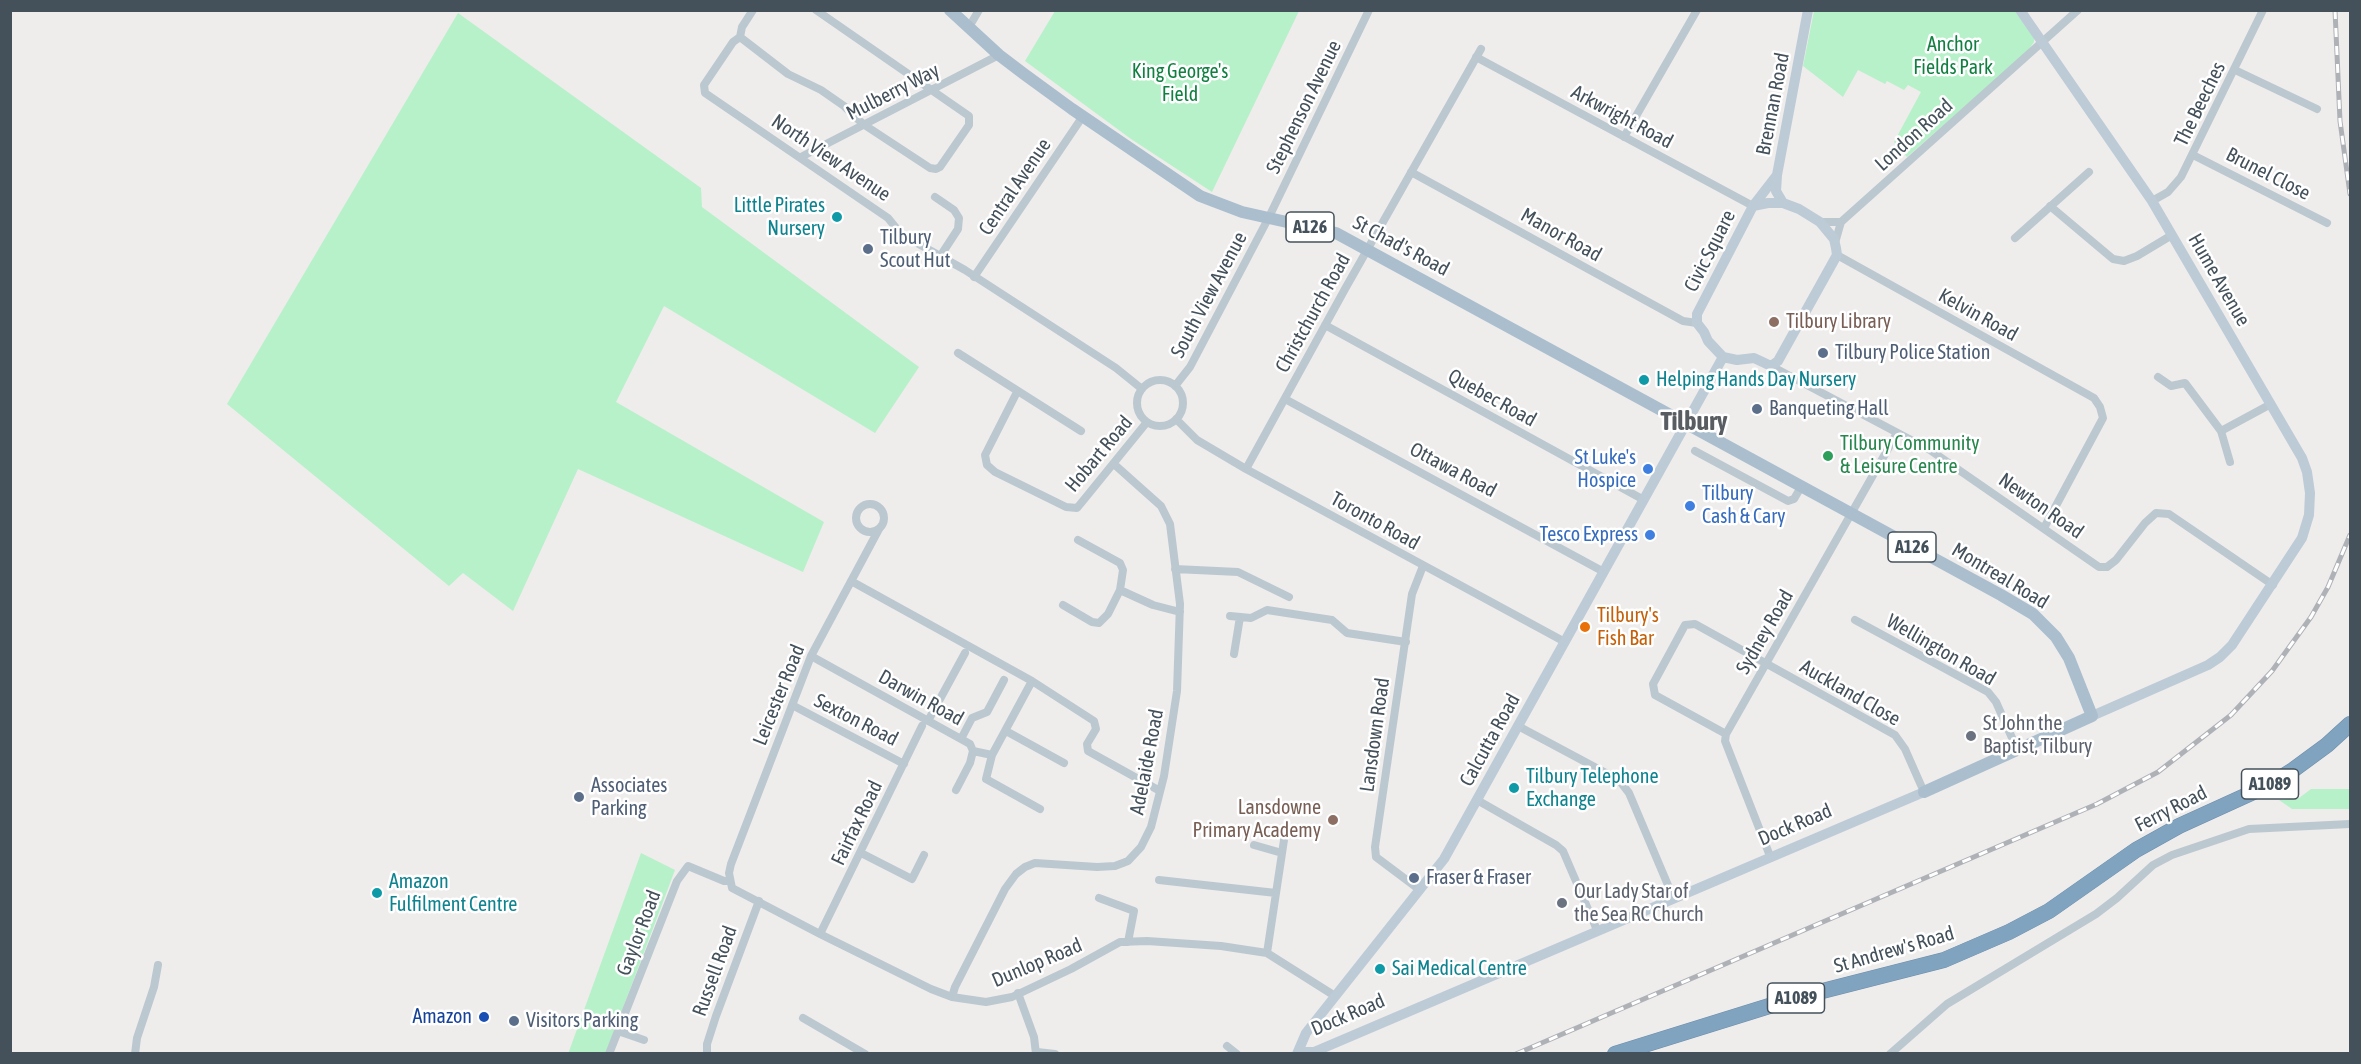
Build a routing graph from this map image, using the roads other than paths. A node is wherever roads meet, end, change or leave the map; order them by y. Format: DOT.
graph roads {
  1 [pos="753,10"];
  2 [pos="816,10"];
  3 [pos="950,10"];
  4 [pos="979,10"];
  5 [pos="1369,10"];
  6 [pos="1696,10"];
  7 [pos="1808,10"];
  8 [pos="2020,10"];
  9 [pos="2078,10"];
  10 [pos="2263,10"];
  11 [pos="969,27"];
  12 [pos="741,37"];
  13 [pos="2042,44"];
  14 [pos="1481,49"];
  15 [pos="999,55"];
  16 [pos="1476,57"];
  17 [pos="2235,70"];
  18 [pos="933,91"];
  19 [pos="2317,109"];
  20 [pos="1083,116"];
  21 [pos="863,124"];
  22 [pos="1624,137"];
  23 [pos="2193,155"];
  24 [pos="801,157"];
  25 [pos="1412,172"];
  26 [pos="2089,172"];
  27 [pos="1777,175"];
  28 [pos="935,197"];
  29 [pos="2152,201"];
  30 [pos="1783,203"];
  31 [pos="1753,206"];
  32 [pos="2050,206"];
  33 [pos="1269,218"];
  34 [pos="1820,222"];
  35 [pos="1841,222"];
  36 [pos="2327,223"];
  37 [pos="2172,235"];
  38 [pos="2015,238"];
  39 [pos="1367,249"];
  40 [pos="1836,249"];
  41 [pos="941,255"];
  42 [pos="974,277"];
  43 [pos="1697,323"];
  44 [pos="1325,325"];
  45 [pos="958,353"];
  46 [pos="1723,357"];
  47 [pos="1771,366"];
  48 [pos="2158,377"];
  49 [pos="1175,386"];
  50 [pos="1142,389"];
  51 [pos="1017,392"];
  52 [pos="1285,399"];
  53 [pos="2271,404"];
  54 [pos="1176,419"];
  55 [pos="1147,422"];
  56 [pos="1686,424"];
  57 [pos="2221,430"];
  58 [pos="1081,431"];
  59 [pos="1897,433"];
  60 [pos="1695,451"];
  61 [pos="2230,462"];
  62 [pos="1115,465"];
  63 [pos="1246,469"];
  64 [pos="1801,487"];
  65 [pos="1644,500"];
  66 [pos="1851,513"];
  67 [pos="2044,528"];
  68 [pos="879,529"];
  69 [pos="1078,540"];
  70 [pos="1423,566"];
  71 [pos="1175,569"];
  72 [pos="1604,572"];
  73 [pos="851,581"];
  74 [pos="2272,585"];
  75 [pos="1120,590"];
  76 [pos="1289,597"];
  77 [pos="1063,605"];
  78 [pos="1180,612"];
  79 [pos="1230,616"];
  80 [pos="1240,617"];
  81 [pos="1856,620"];
  82 [pos="1406,642"];
  83 [pos="1565,642"];
  84 [pos="965,653"];
  85 [pos="1234,654"];
  86 [pos="811,656"];
  87 [pos="1766,664"];
  88 [pos="1004,680"];
  89 [pos="1032,681"];
  90 [pos="792,705"];
  91 [pos="2092,716"];
  92 [pos="925,724"];
  93 [pos="2350,724"];
  94 [pos="1518,726"];
  95 [pos="1006,731"];
  96 [pos="1726,734"];
  97 [pos="961,739"];
  98 [pos="2017,749"];
  99 [pos="973,751"];
  100 [pos="992,755"];
  101 [pos="1064,763"];
  102 [pos="904,764"];
  103 [pos="956,790"];
  104 [pos="1160,791"];
  105 [pos="1923,792"];
  106 [pos="1478,800"];
  107 [pos="1040,809"];
  108 [pos="2350,824"];
  109 [pos="1284,840"];
  110 [pos="1254,845"];
  111 [pos="861,853"];
  112 [pos="1282,853"];
  113 [pos="924,855"];
  114 [pos="1770,856"];
  115 [pos="1160,880"];
  116 [pos="729,881"];
  117 [pos="1420,890"];
  118 [pos="1276,893"];
  119 [pos="1673,897"];
  120 [pos="1099,898"];
  121 [pos="759,901"];
  122 [pos="1597,930"];
  123 [pos="2009,933"];
  124 [pos="820,934"];
  125 [pos="1128,942"];
  126 [pos="1268,953"];
  127 [pos="158,965"];
  128 [pos="1018,993"];
  129 [pos="1335,996"];
  130 [pos="952,997"];
  131 [pos="803,1018"];
  132 [pos="618,1030"];
  133 [pos="644,1040"];
  134 [pos="1227,1046"];
  135 [pos="135,1053"];
  136 [pos="609,1053"];
  137 [pos="707,1053"];
  138 [pos="865,1053"];
  139 [pos="1036,1053"];
  140 [pos="1055,1053"];
  141 [pos="1237,1053"];
  142 [pos="1298,1053"];
  143 [pos="1615,1053"];
  144 [pos="1890,1053"];
  1 -- 12 [label="street"];
  2 -- 18 [label="street"];
  3 -- 11 [label="main road, St Chad's Road / A126"];
  4 -- 11 [label="street"];
  5 -- 33 [label="street, Stephenson Avenue"];
  6 -- 22 [label="street"];
  7 -- 27 [label="street, Brennan Road"];
  8 -- 13 [label="street, Hume Avenue"];
  9 -- 13 [label="street, London Road"];
  10 -- 17 [label="street, The Beeches"];
  11 -- 15 [label="main road, St Chad's Road / A126"];
  12 -- 21 [label="street"];
  12 -- 24 [label="street, North View Avenue"];
  13 -- 29 [label="street, Hume Avenue"];
  13 -- 35 [label="street, London Road"];
  14 -- 16 [label="street, Christchurch Road"];
  15 -- 18 [label="street, Mulberry Way"];
  15 -- 20 [label="main road, St Chad's Road / A126"];
  16 -- 22 [label="street, Arkwright Road"];
  16 -- 25 [label="street, Christchurch Road"];
  17 -- 19 [label="street"];
  17 -- 23 [label="street, The Beeches"];
  18 -- 21 [label="street, Mulberry Way"];
  18 -- 21 [label="street"];
  20 -- 33 [label="main road, St Chad's Road / A126"];
  20 -- 42 [label="street, Central Avenue"];
  21 -- 24 [label="street, Mulberry Way"];
  22 -- 31 [label="street, Arkwright Road"];
  23 -- 29 [label="street, The Beeches"];
  23 -- 36 [label="street, Brunel Close"];
  24 -- 41 [label="street, North View Avenue"];
  25 -- 39 [label="street, Christchurch Road"];
  25 -- 43 [label="street, Manor Road"];
  26 -- 32 [label="street"];
  27 -- 30 [label="street, Brennan Road"];
  27 -- 31 [label="street"];
  28 -- 41 [label="street"];
  29 -- 37 [label="street, Hume Avenue"];
  30 -- 31 [label="street, Civic Square"];
  30 -- 34 [label="street"];
  31 -- 43 [label="street, Civic Square"];
  32 -- 37 [label="street"];
  32 -- 38 [label="street"];
  33 -- 39 [label="main road, St Chad's Road / A126"];
  33 -- 49 [label="street, South View Avenue"];
  34 -- 35 [label="street"];
  34 -- 40 [label="street"];
  35 -- 40 [label="street"];
  37 -- 53 [label="street, Hume Avenue"];
  39 -- 44 [label="street, Christchurch Road"];
  39 -- 56 [label="main road, St Chad's Road / A126"];
  40 -- 47 [label="street"];
  40 -- 67 [label="street, Kelvin Road"];
  41 -- 42 [label="street, North View Avenue"];
  42 -- 50 [label="street, North View Avenue"];
  43 -- 46 [label="street, Civic Square"];
  44 -- 52 [label="street, Christchurch Road"];
  44 -- 65 [label="street, Quebec Road"];
  45 -- 51 [label="street, Hobart Road"];
  46 -- 47 [label="street"];
  46 -- 56 [label="street"];
  47 -- 59 [label="street, Newton Road"];
  48 -- 57 [label="street"];
  49 -- 50 [label="street"];
  49 -- 54 [label="street"];
  50 -- 55 [label="street"];
  51 -- 58 [label="street, Hobart Road"];
  51 -- 62 [label="street, Hobart Road"];
  52 -- 63 [label="street, Christchurch Road"];
  52 -- 72 [label="street, Ottawa Road"];
  53 -- 57 [label="street"];
  53 -- 74 [label="street, Hume Avenue"];
  54 -- 55 [label="street"];
  54 -- 63 [label="street, Toronto Road"];
  55 -- 62 [label="street, Hobart Road"];
  56 -- 64 [label="main road, Montreal Road / A126"];
  56 -- 65 [label="street, Calcutta Road"];
  57 -- 61 [label="street"];
  59 -- 66 [label="street, Sydney Road"];
  59 -- 67 [label="street, Newton Road"];
  60 -- 64 [label="street"];
  62 -- 71 [label="street, Adelaide Road"];
  63 -- 70 [label="street, Toronto Road"];
  64 -- 66 [label="main road, Montreal Road / A126"];
  65 -- 72 [label="street, Calcutta Road"];
  66 -- 87 [label="street, Sydney Road"];
  66 -- 91 [label="main road, Montreal Road / A126"];
  67 -- 74 [label="street, Newton Road"];
  68 -- 73 [label="street, Leicester Road"];
  69 -- 75 [label="street"];
  70 -- 82 [label="street, Lansdown Road"];
  70 -- 83 [label="street, Toronto Road"];
  71 -- 76 [label="street"];
  71 -- 78 [label="street, Adelaide Road"];
  72 -- 83 [label="street, Calcutta Road"];
  73 -- 86 [label="street, Leicester Road"];
  73 -- 89 [label="street"];
  74 -- 91 [label="street, Dock Road"];
  75 -- 77 [label="street"];
  75 -- 78 [label="street"];
  78 -- 104 [label="street, Adelaide Road"];
  79 -- 80 [label="street"];
  80 -- 82 [label="street"];
  80 -- 85 [label="street"];
  81 -- 98 [label="street, Wellington Road"];
  82 -- 117 [label="street, Lansdown Road"];
  83 -- 94 [label="street, Calcutta Road"];
  84 -- 92 [label="street, Fairfax Road"];
  86 -- 90 [label="street, Leicester Road"];
  86 -- 92 [label="street, Darwin Road"];
  87 -- 96 [label="street, Sydney Road"];
  87 -- 96 [label="street, Auckland Close"];
  87 -- 105 [label="street, Auckland Close"];
  88 -- 97 [label="street"];
  89 -- 95 [label="street"];
  89 -- 104 [label="street"];
  90 -- 102 [label="street, Sexton Road"];
  90 -- 116 [label="street, Leicester Road"];
  91 -- 98 [label="main road, Dock Road"];
  92 -- 97 [label="street, Darwin Road"];
  92 -- 102 [label="street, Fairfax Road"];
  93 -- 123 [label="highway, Ferry Road / A1089"];
  94 -- 106 [label="street, Calcutta Road"];
  94 -- 119 [label="street"];
  95 -- 100 [label="street"];
  95 -- 101 [label="street"];
  96 -- 114 [label="street"];
  97 -- 99 [label="street, Darwin Road"];
  98 -- 105 [label="main road, Dock Road"];
  99 -- 100 [label="street"];
  99 -- 103 [label="street, Darwin Road"];
  100 -- 107 [label="street"];
  102 -- 111 [label="street, Fairfax Road"];
  104 -- 130 [label="street, Adelaide Road"];
  105 -- 114 [label="street, Dock Road"];
  106 -- 117 [label="street, Calcutta Road"];
  106 -- 122 [label="street"];
  108 -- 144 [label="street"];
  109 -- 112 [label="street"];
  110 -- 112 [label="street"];
  111 -- 113 [label="street"];
  111 -- 124 [label="street, Fairfax Road"];
  112 -- 118 [label="street"];
  114 -- 119 [label="street, Dock Road"];
  115 -- 118 [label="street"];
  116 -- 121 [label="street, Dunlop Road"];
  116 -- 132 [label="street, Gaylor Road"];
  117 -- 129 [label="street, Calcutta Road"];
  118 -- 126 [label="street"];
  119 -- 122 [label="street, Dock Road"];
  120 -- 125 [label="street"];
  121 -- 124 [label="street, Dunlop Road"];
  121 -- 137 [label="street, Russell Road"];
  122 -- 142 [label="street, Dock Road"];
  123 -- 143 [label="highway, St Andrew's Road / A1089"];
  124 -- 130 [label="street, Dunlop Road"];
  125 -- 126 [label="street, Dunlop Road"];
  125 -- 128 [label="street, Dunlop Road"];
  126 -- 129 [label="street, Dunlop Road"];
  127 -- 135 [label="street"];
  128 -- 130 [label="street, Dunlop Road"];
  128 -- 139 [label="street"];
  129 -- 142 [label="street, Calcutta Road"];
  131 -- 138 [label="street"];
  132 -- 133 [label="street"];
  132 -- 136 [label="street"];
  134 -- 141 [label="street"];
  139 -- 140 [label="street"];
}
